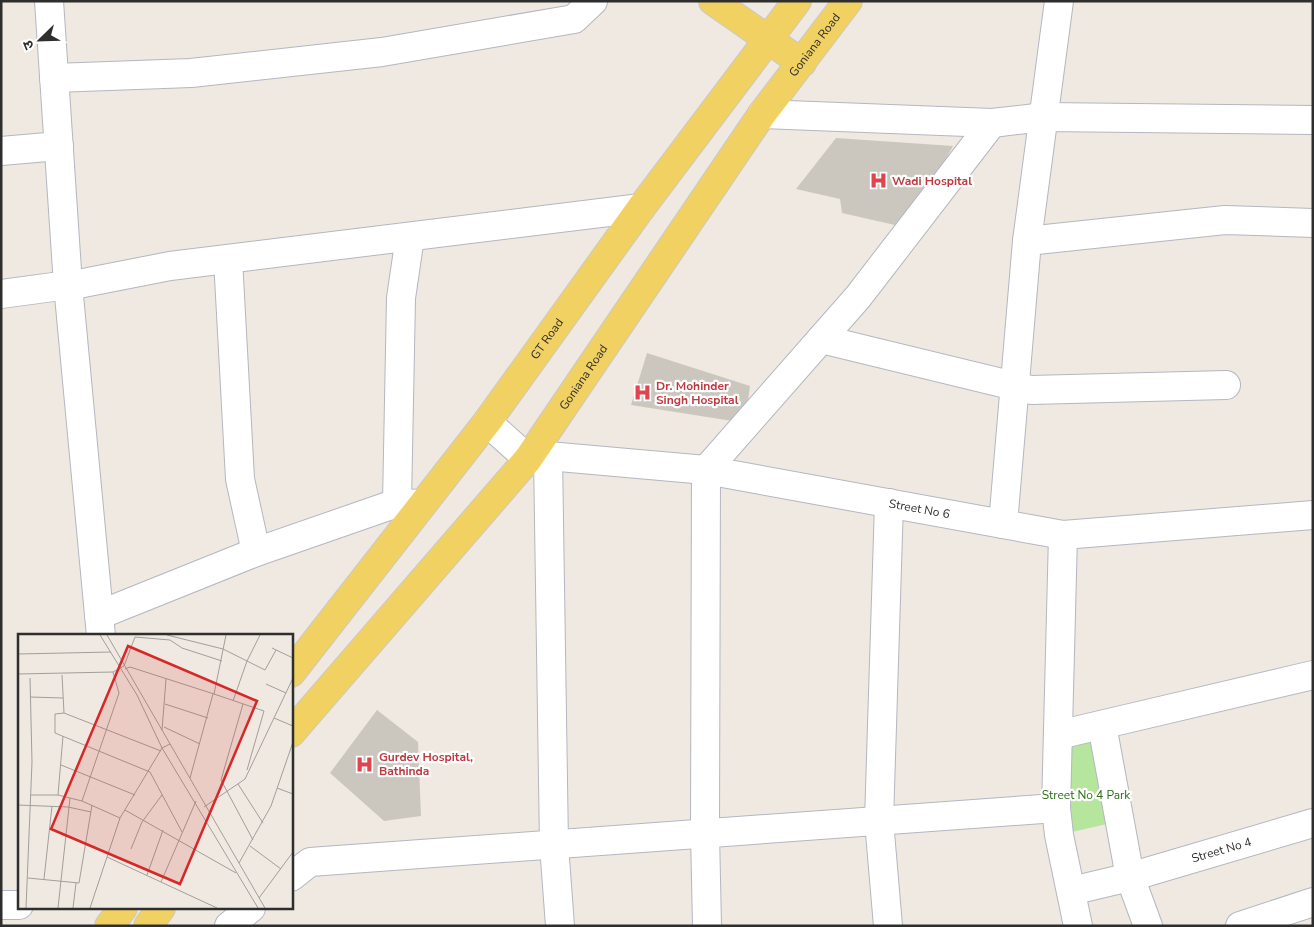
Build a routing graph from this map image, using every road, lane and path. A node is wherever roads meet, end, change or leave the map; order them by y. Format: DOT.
graph roads {
  1 [pos="49,1"];
  2 [pos="593,1"];
  3 [pos="713,1"];
  4 [pos="798,1"];
  5 [pos="848,1"];
  6 [pos="1059,1"];
  7 [pos="768,40"];
  8 [pos="802,62"];
  9 [pos="54,78"];
  10 [pos="762,114"];
  11 [pos="1044,116"];
  12 [pos="1313,120"];
  13 [pos="992,123"];
  14 [pos="59,146"];
  15 [pos="1,151"];
  16 [pos="641,208"];
  17 [pos="1313,223"];
  18 [pos="410,236"];
  19 [pos="1027,242"];
  20 [pos="228,259"];
  21 [pos="68,286"];
  22 [pos="1,294"];
  23 [pos="821,339"];
  24 [pos="1226,385"];
  25 [pos="1014,387"];
  26 [pos="486,422"];
  27 [pos="538,458"];
  28 [pos="706,470"];
  29 [pos="888,503"];
  30 [pos="410,504"];
  31 [pos="1313,516"];
  32 [pos="1003,524"];
  33 [pos="1063,535"];
  34 [pos="256,552"];
  35 [pos="100,625"];
  36 [pos="292,672"];
  37 [pos="1313,675"];
  38 [pos="1102,725"];
  39 [pos="292,732"];
  40 [pos="1058,735"];
  41 [pos="1056,808"];
  42 [pos="879,821"];
  43 [pos="1313,823"];
  44 [pos="705,833"];
  45 [pos="554,844"];
  46 [pos="292,876"];
  47 [pos="1130,877"];
  48 [pos="1071,890"];
  49 [pos="1313,902"];
  50 [pos="1,905"];
  51 [pos="18,905"];
  52 [pos="121,910"];
  53 [pos="249,910"];
  54 [pos="109,926"];
  55 [pos="229,926"];
  56 [pos="560,926"];
  57 [pos="707,926"];
  58 [pos="888,926"];
  59 [pos="1078,926"];
  60 [pos="1148,926"];
  61 [pos="1240,926"];
  1 -- 9 [label="street"];
  2 -- 9 [label="street"];
  3 -- 7 [label="main road"];
  4 -- 7 [label="main road, GT Road"];
  5 -- 8 [label="main road, Goniana Road"];
  6 -- 11 [label="street"];
  7 -- 8 [label="main road"];
  7 -- 16 [label="main road, GT Road"];
  8 -- 10 [label="main road, Goniana Road"];
  9 -- 14 [label="street"];
  10 -- 13 [label="street"];
  10 -- 27 [label="main road, Goniana Road"];
  11 -- 12 [label="street"];
  11 -- 13 [label="street"];
  11 -- 19 [label="street"];
  13 -- 23 [label="street"];
  14 -- 15 [label="street"];
  14 -- 21 [label="street"];
  16 -- 18 [label="street"];
  16 -- 26 [label="main road, GT Road"];
  17 -- 19 [label="street"];
  18 -- 20 [label="street"];
  18 -- 30 [label="street"];
  19 -- 25 [label="street"];
  20 -- 21 [label="street"];
  20 -- 34 [label="street"];
  21 -- 22 [label="street"];
  21 -- 35 [label="street"];
  23 -- 25 [label="street"];
  23 -- 28 [label="street"];
  24 -- 25 [label="street"];
  25 -- 32 [label="street"];
  26 -- 27 [label="street"];
  26 -- 30 [label="main road, GT Road"];
  27 -- 28 [label="street, Street No 6"];
  27 -- 39 [label="main road, Goniana Road"];
  27 -- 45 [label="street"];
  28 -- 29 [label="street, Street No 6"];
  28 -- 44 [label="street"];
  29 -- 32 [label="street, Street No 6"];
  29 -- 42 [label="street"];
  30 -- 34 [label="street"];
  30 -- 36 [label="main road, GT Road"];
  31 -- 33 [label="street, Street No 6"];
  32 -- 33 [label="street, Street No 6"];
  33 -- 40 [label="street"];
  34 -- 35 [label="street"];
  37 -- 38 [label="street"];
  38 -- 40 [label="street"];
  38 -- 47 [label="street"];
  40 -- 41 [label="street"];
  41 -- 42 [label="street"];
  41 -- 48 [label="street"];
  42 -- 44 [label="street"];
  42 -- 58 [label="street"];
  43 -- 47 [label="street, Street No 4"];
  44 -- 45 [label="street"];
  44 -- 57 [label="street"];
  45 -- 46 [label="street"];
  45 -- 56 [label="street"];
  47 -- 48 [label="street, Street No 4"];
  47 -- 60 [label="street"];
  48 -- 59 [label="street"];
  49 -- 61 [label="street"];
  50 -- 51 [label="street"];
  52 -- 54 [label="main road"];
  53 -- 55 [label="street"];
}
